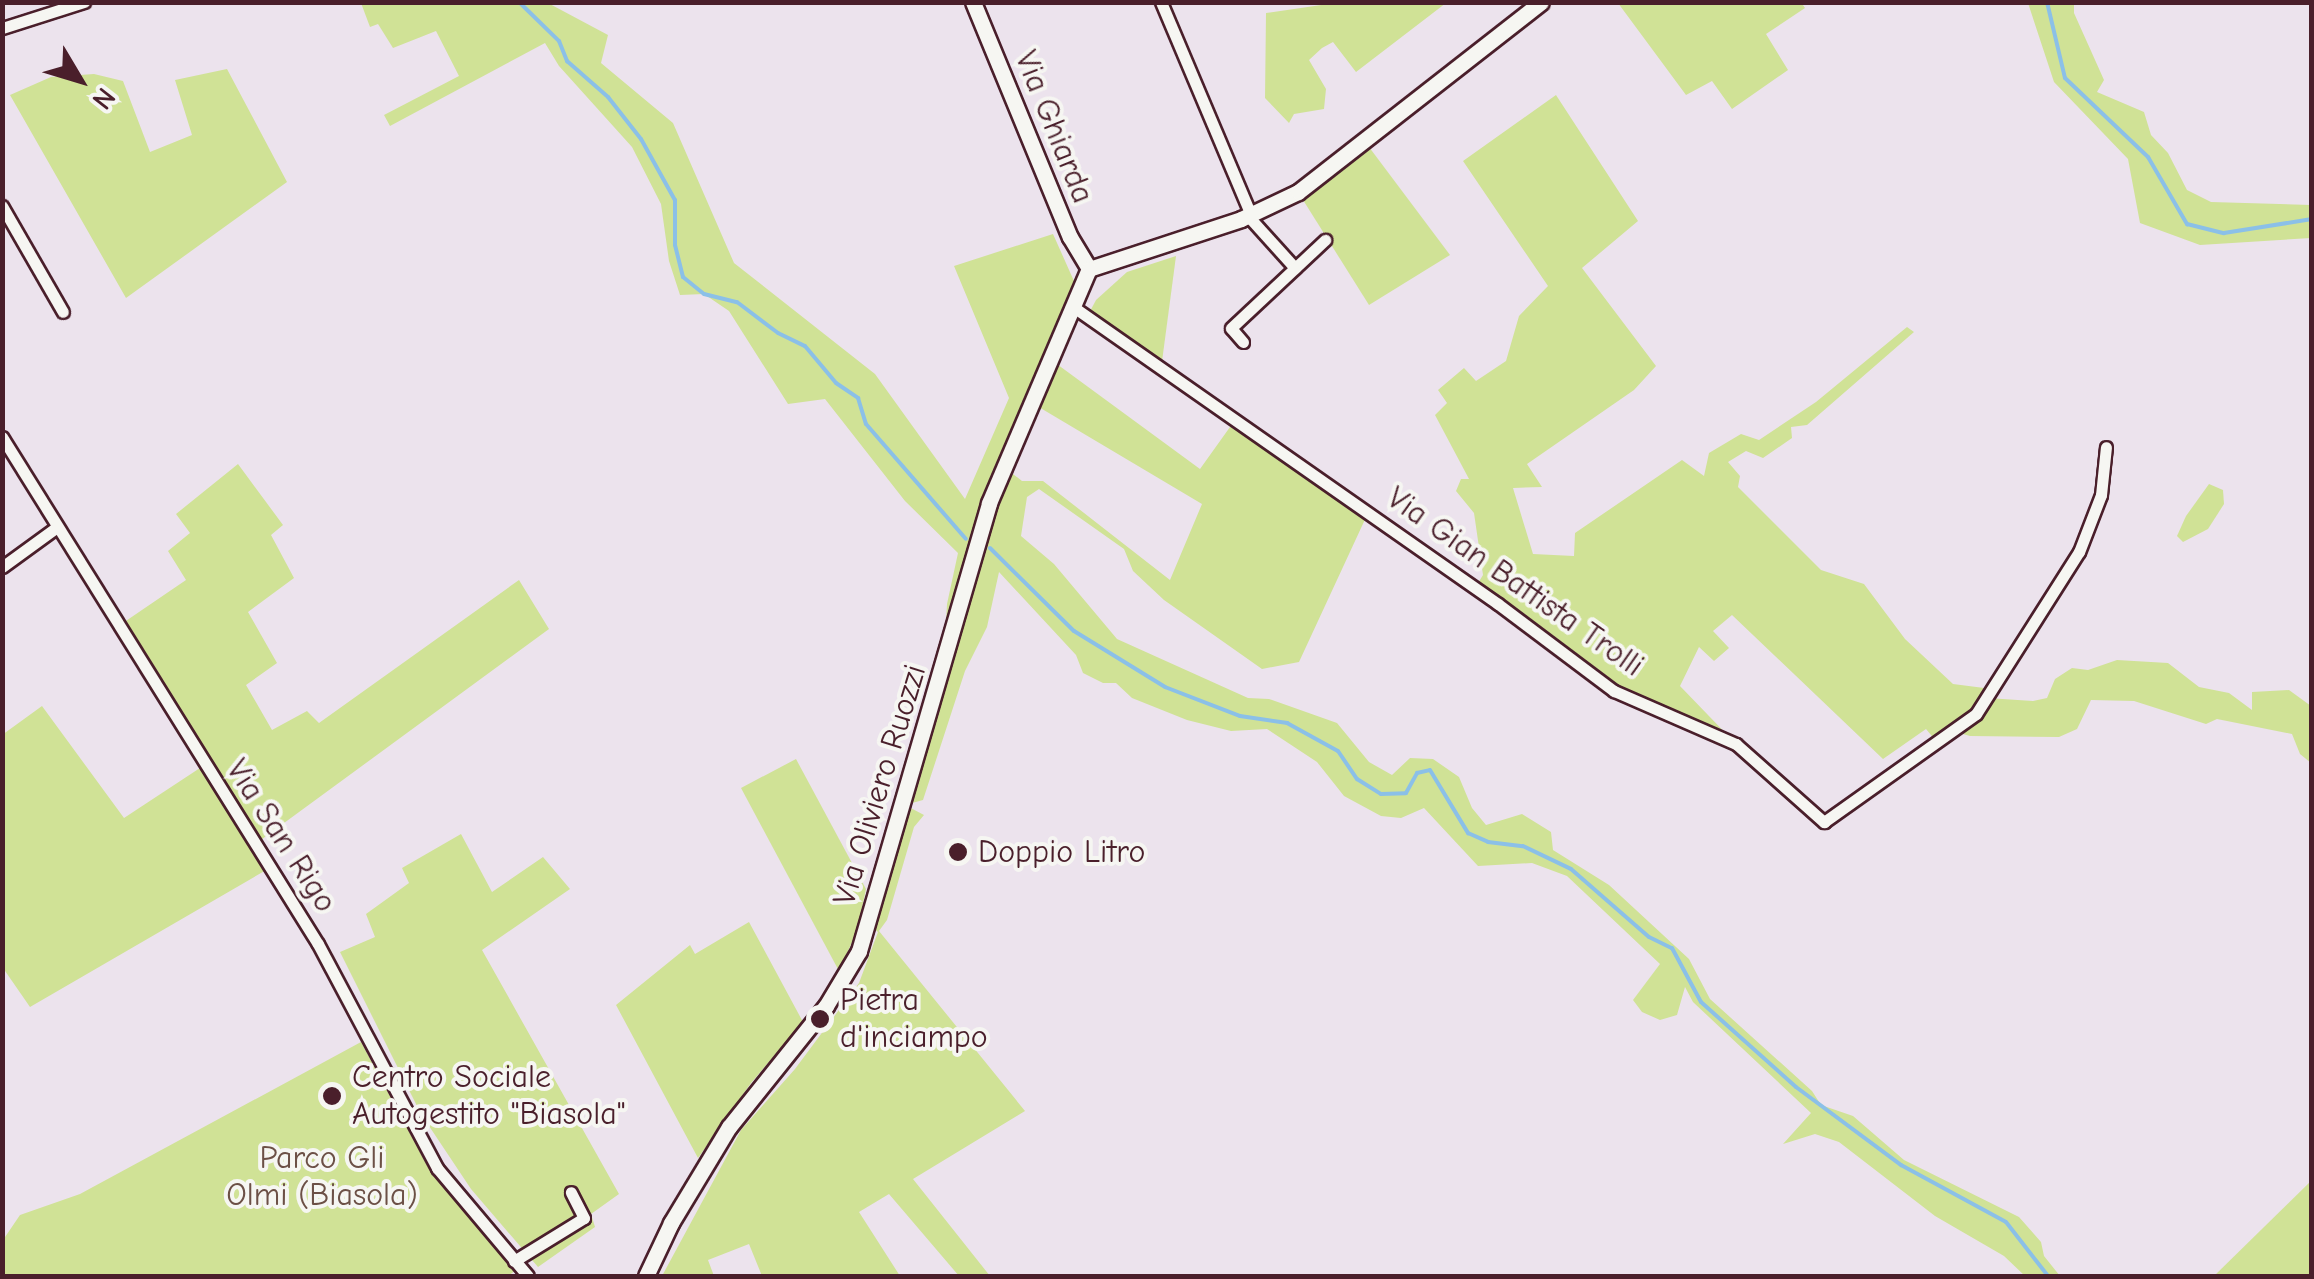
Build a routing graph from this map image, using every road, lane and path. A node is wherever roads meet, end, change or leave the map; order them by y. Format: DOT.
graph roads {
  1 [pos="84,2"];
  2 [pos="973,2"];
  3 [pos="1160,2"];
  4 [pos="1541,2"];
  5 [pos="2,28"];
  6 [pos="2,206"];
  7 [pos="1250,215"];
  8 [pos="1325,240"];
  9 [pos="1294,268"];
  10 [pos="1089,270"];
  11 [pos="1072,306"];
  12 [pos="63,312"];
  13 [pos="1244,342"];
  14 [pos="2,438"];
  15 [pos="2106,447"];
  16 [pos="7,455"];
  17 [pos="57,528"];
  18 [pos="2,568"];
  19 [pos="571,1192"];
  20 [pos="514,1261"];
  21 [pos="528,1276"];
  22 [pos="646,1276"];
  1 -- 5 [label="street"];
  2 -- 10 [label="street, Via Ghiarda"];
  3 -- 7 [label="street"];
  4 -- 7 [label="street"];
  6 -- 12 [label="street"];
  7 -- 9 [label="street"];
  7 -- 10 [label="street"];
  8 -- 9 [label="street"];
  9 -- 13 [label="street"];
  10 -- 11 [label="street, Via Oliviero Ruozzi"];
  11 -- 15 [label="street, Via Gian Battista Trolli"];
  11 -- 22 [label="street, Via Oliviero Ruozzi"];
  14 -- 16 [label="street, Via San Rigo"];
  16 -- 17 [label="street, Via San Rigo"];
  17 -- 18 [label="street"];
  17 -- 20 [label="street, Via San Rigo"];
  19 -- 20 [label="street"];
  20 -- 21 [label="street, Via San Rigo"];
}
